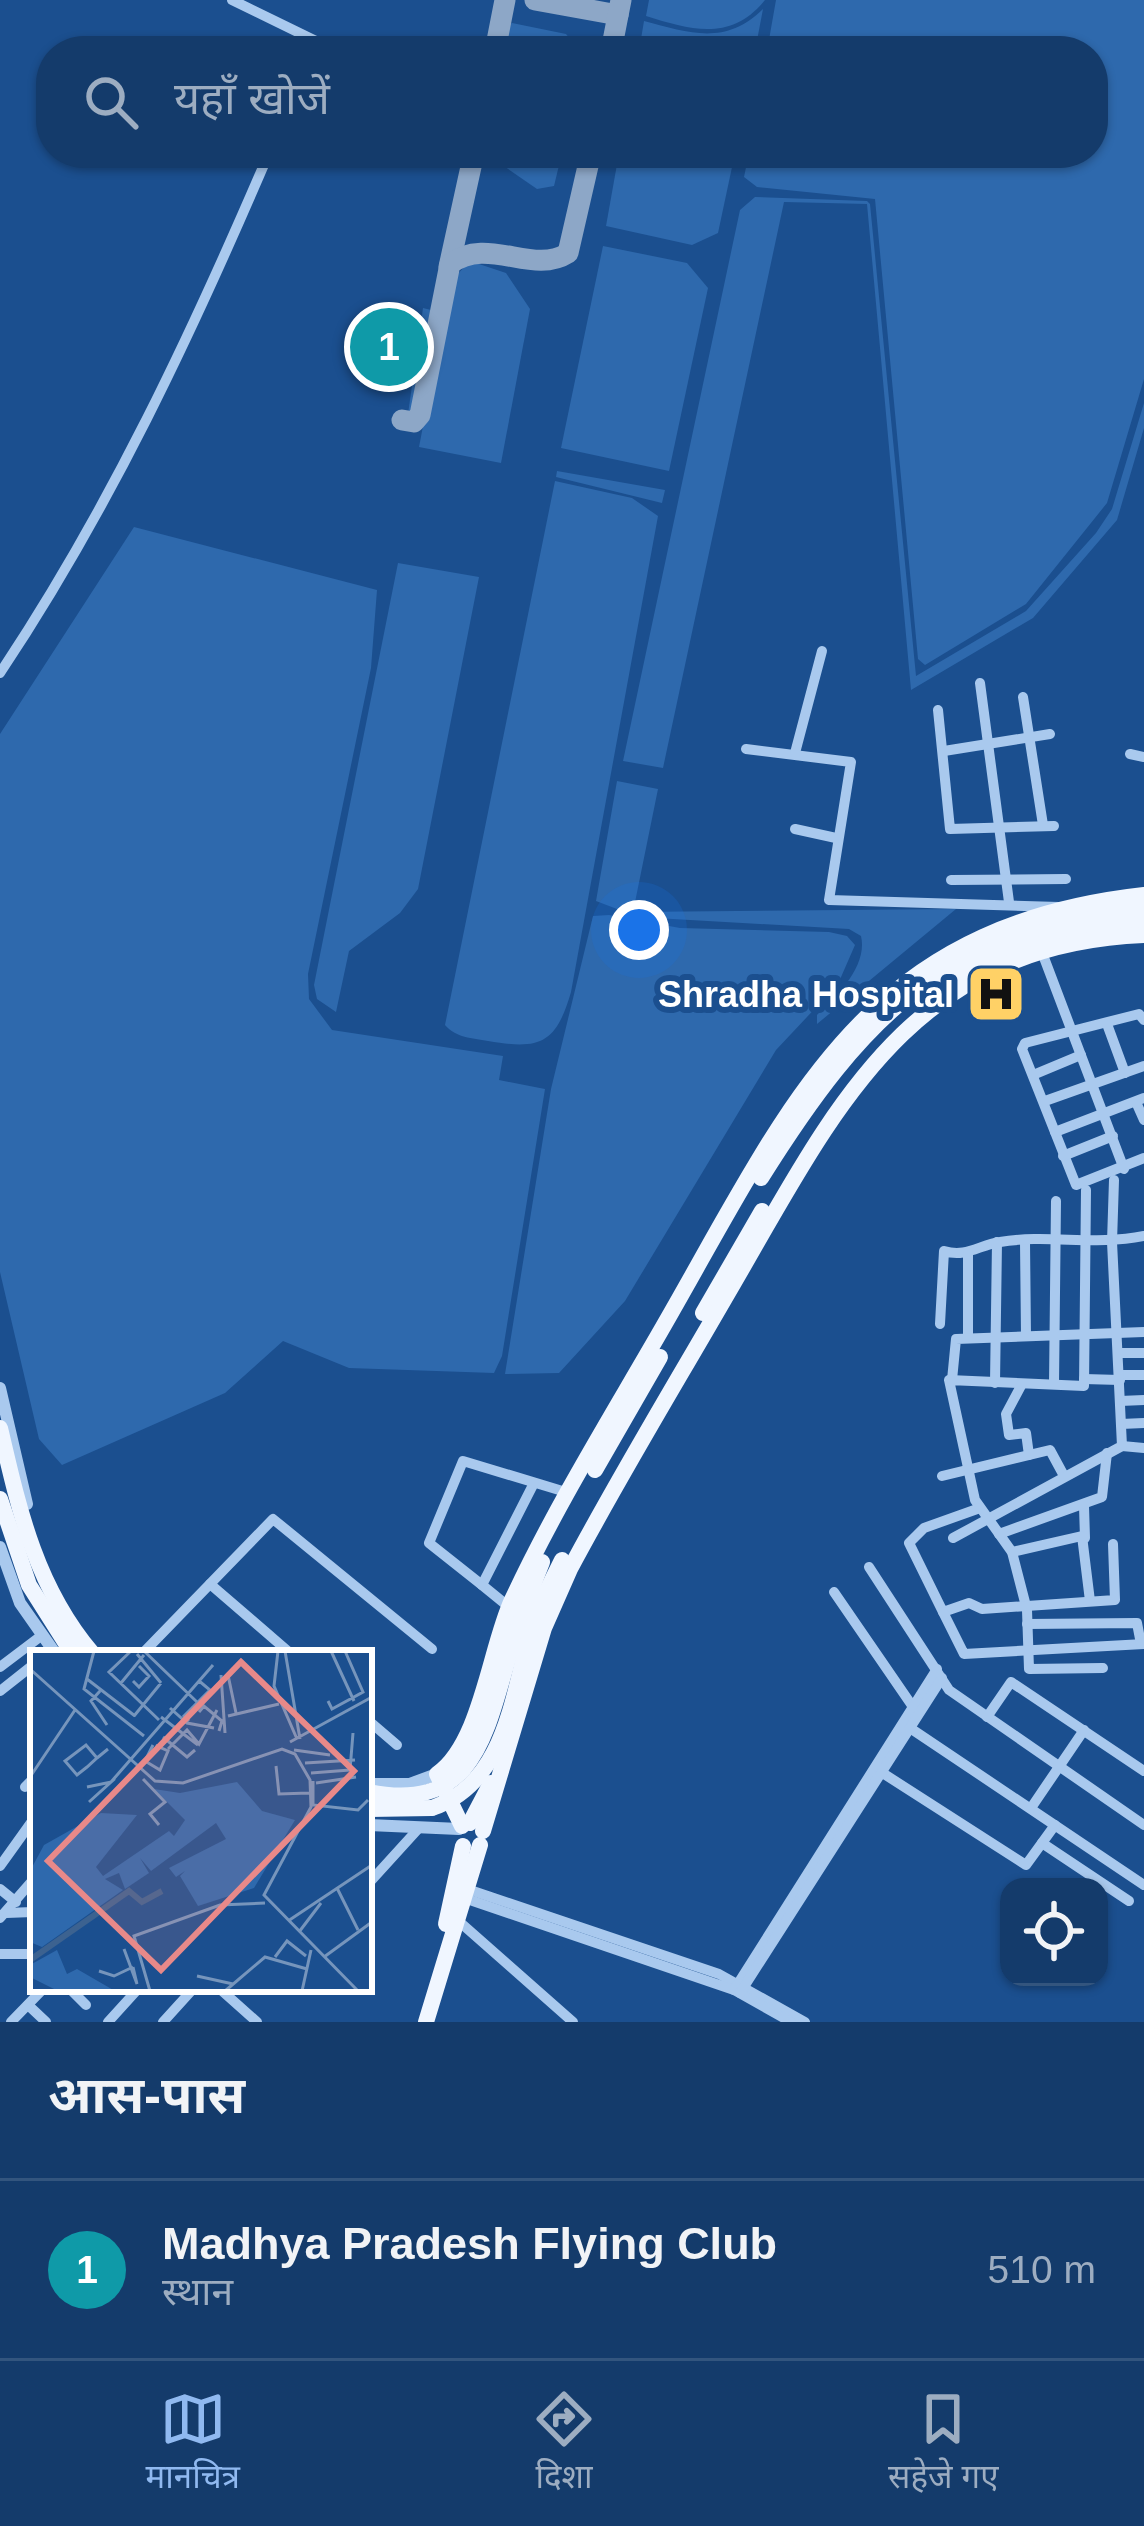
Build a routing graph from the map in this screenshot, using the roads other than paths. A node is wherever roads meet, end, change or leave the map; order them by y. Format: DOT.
graph roads {
  1 [pos="232,0"];
  2 [pos="306,36"];
  3 [pos="262,168"];
  4 [pos="822,651"];
  5 [pos="0,673"];
  6 [pos="980,683"];
  7 [pos="1023,697"];
  8 [pos="938,710"];
  9 [pos="1050,734"];
  10 [pos="1030,737"];
  11 [pos="746,748"];
  12 [pos="987,748"];
  13 [pos="944,751"];
  14 [pos="795,753"];
  15 [pos="1000,826"];
  16 [pos="795,829"];
  17 [pos="836,838"];
  18 [pos="1006,879"];
  19 [pos="1066,879"];
  20 [pos="951,880"];
  21 [pos="1144,895"];
  22 [pos="1009,902"];
  23 [pos="1144,907"];
  24 [pos="1062,908"];
  25 [pos="1144,920"];
  26 [pos="1144,935"];
  27 [pos="1043,955"];
  28 [pos="1144,1020"];
  29 [pos="1107,1024"];
  30 [pos="1071,1033"];
  31 [pos="1081,1055"];
  32 [pos="1144,1066"];
  33 [pos="1125,1073"];
  34 [pos="1033,1075"];
  35 [pos="1092,1086"];
  36 [pos="1140,1100"];
  37 [pos="1045,1101"];
  38 [pos="1104,1113"];
  39 [pos="1144,1120"];
  40 [pos="1055,1132"];
  41 [pos="1113,1136"];
  42 [pos="1063,1156"];
  43 [pos="1144,1158"];
  44 [pos="1124,1169"];
  45 [pos="1114,1180"];
  46 [pos="1086,1190"];
  47 [pos="1056,1201"];
  48 [pos="1144,1236"];
  49 [pos="997,1242"];
  50 [pos="1025,1242"];
  51 [pos="1052,1242"];
  52 [pos="1112,1242"];
  53 [pos="1083,1244"];
  54 [pos="968,1253"];
  55 [pos="940,1324"];
  56 [pos="1144,1332"];
  57 [pos="1116,1334"];
  58 [pos="997,1336"];
  59 [pos="1026,1336"];
  60 [pos="1083,1337"];
  61 [pos="968,1338"];
  62 [pos="1056,1338"];
  63 [pos="1119,1353"];
  64 [pos="1144,1353"];
  65 [pos="1144,1375"];
  66 [pos="1120,1378"];
  67 [pos="1084,1379"];
  68 [pos="952,1380"];
  69 [pos="995,1382"];
  70 [pos="1022,1384"];
  71 [pos="1054,1384"];
  72 [pos="0,1388"];
  73 [pos="1144,1400"];
  74 [pos="1120,1401"];
  75 [pos="1121,1424"];
  76 [pos="1144,1424"];
  77 [pos="0,1427"];
  78 [pos="1122,1446"];
  79 [pos="1144,1448"];
  80 [pos="1107,1453"];
  81 [pos="1029,1455"];
  82 [pos="969,1468"];
  83 [pos="1063,1474"];
  84 [pos="942,1475"];
  85 [pos="534,1483"];
  86 [pos="571,1497"];
  87 [pos="0,1499"];
  88 [pos="1084,1506"];
  89 [pos="984,1514"];
  90 [pos="585,1528"];
  91 [pos="999,1534"];
  92 [pos="953,1538"];
  93 [pos="1085,1538"];
  94 [pos="1113,1544"];
  95 [pos="0,1547"];
  96 [pos="1012,1552"];
  97 [pos="869,1567"];
  98 [pos="209,1584"];
  99 [pos="482,1585"];
  100 [pos="835,1592"];
  101 [pos="1090,1601"];
  102 [pos="1024,1603"];
  103 [pos="509,1607"];
  104 [pos="943,1612"];
  105 [pos="1028,1624"];
  106 [pos="41,1636"];
  107 [pos="1143,1644"];
  108 [pos="84,1646"];
  109 [pos="1028,1648"];
  110 [pos="432,1649"];
  111 [pos="41,1650"];
  112 [pos="53,1650"];
  113 [pos="146,1650"];
  114 [pos="286,1650"];
  115 [pos="0,1667"];
  116 [pos="30,1667"];
  117 [pos="1103,1668"];
  118 [pos="939,1674"];
  119 [pos="0,1691"];
  120 [pos="913,1707"];
  121 [pos="987,1717"];
  122 [pos="372,1724"];
  123 [pos="910,1728"];
  124 [pos="1084,1730"];
  125 [pos="397,1745"];
  126 [pos="1060,1767"];
  127 [pos="440,1771"];
  128 [pos="1144,1771"];
  129 [pos="881,1772"];
  130 [pos="372,1788"];
  131 [pos="372,1788"];
  132 [pos="1031,1808"];
  133 [pos="372,1809"];
  134 [pos="30,1824"];
  135 [pos="1055,1825"];
  136 [pos="1144,1825"];
  137 [pos="372,1826"];
  138 [pos="419,1828"];
  139 [pos="468,1833"];
  140 [pos="1042,1843"];
  141 [pos="0,1866"];
  142 [pos="372,1880"];
  143 [pos="30,1884"];
  144 [pos="1144,1885"];
  145 [pos="0,1889"];
  146 [pos="466,1894"];
  147 [pos="1129,1901"];
  148 [pos="16,1902"];
  149 [pos="2,1915"];
  150 [pos="453,1916"];
  151 [pos="739,1988"];
  152 [pos="40,1992"];
  153 [pos="73,1992"];
  154 [pos="135,1992"];
  155 [pos="190,1992"];
  156 [pos="223,1992"];
  157 [pos="28,2005"];
  158 [pos="86,2005"];
  159 [pos="249,2020"];
  160 [pos="110,2021"];
  161 [pos="165,2021"];
  162 [pos="11,2022"];
  163 [pos="46,2022"];
  164 [pos="415,2022"];
  165 [pos="426,2022"];
  166 [pos="573,2022"];
  167 [pos="791,2022"];
  168 [pos="806,2022"];
  1 -- 2 [label="street"];
  3 -- 5 [label="street"];
  4 -- 14 [label="street"];
  6 -- 12 [label="street"];
  7 -- 10 [label="street"];
  8 -- 13 [label="street"];
  9 -- 10 [label="street"];
  10 -- 12 [label="street"];
  10 -- 15 [label="street"];
  11 -- 14 [label="street"];
  12 -- 13 [label="street"];
  12 -- 15 [label="street"];
  13 -- 15 [label="street"];
  14 -- 17 [label="street"];
  15 -- 18 [label="street"];
  16 -- 17 [label="street"];
  17 -- 22 [label="street"];
  18 -- 19 [label="street"];
  18 -- 20 [label="street"];
  18 -- 22 [label="street"];
  21 -- 24 [label="main road"];
  22 -- 24 [label="street"];
  23 -- 86 [label="main road"];
  24 -- 86 [label="main road"];
  25 -- 90 [label="main road"];
  26 -- 27 [label="main road"];
  27 -- 30 [label="street"];
  27 -- 90 [label="main road"];
  28 -- 29 [label="street"];
  29 -- 30 [label="street"];
  29 -- 33 [label="street"];
  30 -- 31 [label="street"];
  30 -- 34 [label="street"];
  31 -- 34 [label="street"];
  31 -- 35 [label="street"];
  32 -- 33 [label="street"];
  33 -- 35 [label="street"];
  34 -- 37 [label="street"];
  35 -- 37 [label="street"];
  35 -- 38 [label="street"];
  36 -- 38 [label="street"];
  36 -- 39 [label="street"];
  37 -- 40 [label="street"];
  38 -- 40 [label="street"];
  38 -- 41 [label="street"];
  40 -- 42 [label="street"];
  41 -- 42 [label="street"];
  41 -- 44 [label="street"];
  42 -- 44 [label="street"];
  43 -- 44 [label="street"];
  45 -- 52 [label="street"];
  46 -- 53 [label="street"];
  47 -- 51 [label="street"];
  48 -- 52 [label="street"];
  49 -- 50 [label="street"];
  49 -- 54 [label="street"];
  49 -- 58 [label="street"];
  50 -- 51 [label="street"];
  50 -- 59 [label="street"];
  51 -- 53 [label="street"];
  51 -- 62 [label="street"];
  52 -- 53 [label="street"];
  52 -- 57 [label="street"];
  53 -- 60 [label="street"];
  54 -- 55 [label="street"];
  54 -- 61 [label="street"];
  56 -- 57 [label="street"];
  57 -- 60 [label="street"];
  57 -- 63 [label="street"];
  58 -- 59 [label="street"];
  58 -- 61 [label="street"];
  58 -- 69 [label="street"];
  59 -- 62 [label="street"];
  60 -- 62 [label="street"];
  60 -- 67 [label="street"];
  61 -- 68 [label="street"];
  62 -- 71 [label="street"];
  63 -- 64 [label="street"];
  63 -- 66 [label="street"];
  65 -- 66 [label="street"];
  66 -- 67 [label="street"];
  66 -- 74 [label="street"];
  67 -- 71 [label="street"];
  68 -- 69 [label="street"];
  68 -- 82 [label="street"];
  69 -- 70 [label="street"];
  70 -- 71 [label="street"];
  70 -- 81 [label="street"];
  72 -- 108 [label="street"];
  73 -- 74 [label="street"];
  74 -- 75 [label="street"];
  75 -- 76 [label="street"];
  75 -- 78 [label="street"];
  77 -- 108 [label="main road"];
  78 -- 79 [label="street"];
  78 -- 80 [label="street"];
  80 -- 83 [label="street"];
  80 -- 88 [label="street"];
  81 -- 82 [label="street"];
  81 -- 83 [label="street"];
  82 -- 84 [label="street"];
  82 -- 89 [label="street"];
  83 -- 89 [label="street"];
  85 -- 86 [label="street"];
  85 -- 99 [label="street"];
  85 -- 99 [label="street"];
  86 -- 103 [label="main road"];
  86 -- 130 [label="main road, bridge"];
  87 -- 108 [label="main road"];
  88 -- 91 [label="street"];
  88 -- 93 [label="street"];
  89 -- 91 [label="street"];
  89 -- 92 [label="street"];
  89 -- 104 [label="street"];
  90 -- 133 [label="main road, bridge"];
  90 -- 139 [label="main road"];
  91 -- 96 [label="street"];
  93 -- 96 [label="street"];
  93 -- 101 [label="street"];
  94 -- 101 [label="street"];
  95 -- 106 [label="street"];
  96 -- 102 [label="street"];
  97 -- 118 [label="street"];
  98 -- 110 [label="street"];
  98 -- 113 [label="street"];
  98 -- 114 [label="street"];
  99 -- 103 [label="street"];
  100 -- 120 [label="street"];
  101 -- 102 [label="street"];
  102 -- 104 [label="street"];
  102 -- 105 [label="street"];
  103 -- 127 [label="main road"];
  104 -- 109 [label="street"];
  105 -- 107 [label="street"];
  105 -- 109 [label="street"];
  106 -- 111 [label="street"];
  106 -- 112 [label="street"];
  106 -- 115 [label="street"];
  107 -- 109 [label="street"];
  109 -- 117 [label="street"];
  116 -- 119 [label="street"];
  118 -- 120 [label="street"];
  118 -- 121 [label="street"];
  118 -- 123 [label="street"];
  120 -- 151 [label="street"];
  121 -- 124 [label="street"];
  121 -- 126 [label="street"];
  122 -- 125 [label="street"];
  123 -- 129 [label="street"];
  123 -- 132 [label="street"];
  124 -- 126 [label="street"];
  124 -- 128 [label="street"];
  126 -- 132 [label="street"];
  126 -- 136 [label="street"];
  127 -- 131 [label="street"];
  127 -- 139 [label="main road"];
  129 -- 140 [label="street"];
  129 -- 151 [label="street"];
  132 -- 135 [label="street"];
  134 -- 141 [label="street"];
  135 -- 140 [label="street"];
  135 -- 144 [label="street"];
  137 -- 138 [label="street"];
  138 -- 139 [label="street"];
  138 -- 142 [label="street"];
  139 -- 146 [label="main road"];
  139 -- 150 [label="main road"];
  140 -- 147 [label="street"];
  143 -- 148 [label="street"];
  145 -- 148 [label="street"];
  146 -- 150 [label="main road"];
  146 -- 151 [label="street"];
  148 -- 149 [label="street"];
  150 -- 164 [label="main road"];
  150 -- 165 [label="main road"];
  150 -- 166 [label="street"];
  151 -- 167 [label="street"];
  151 -- 168 [label="street"];
  152 -- 157 [label="street"];
  153 -- 158 [label="street"];
  154 -- 160 [label="street"];
  155 -- 161 [label="street"];
  156 -- 159 [label="street"];
  157 -- 162 [label="street"];
  157 -- 163 [label="street"];
}
